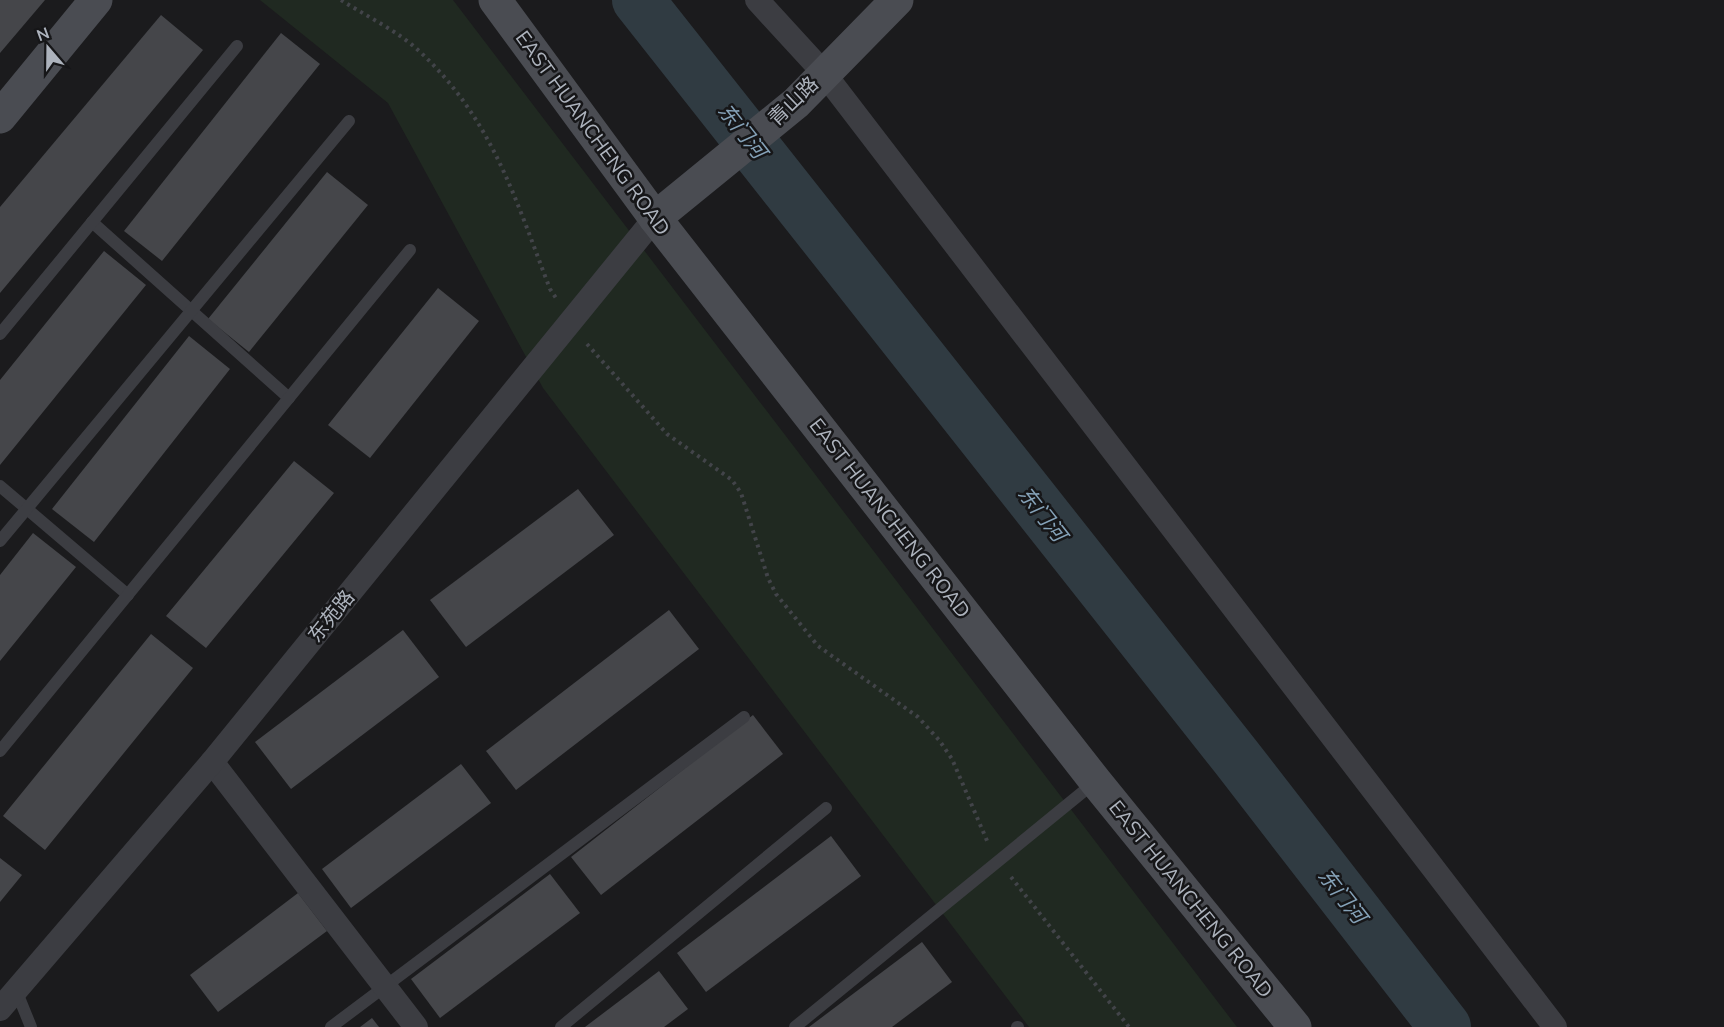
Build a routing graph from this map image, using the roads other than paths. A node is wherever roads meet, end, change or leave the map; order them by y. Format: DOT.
graph roads {
  1 [pos="96,0"];
  2 [pos="757,0"];
  3 [pos="897,0"];
  4 [pos="503,3"];
  5 [pos="237,46"];
  6 [pos="823,72"];
  7 [pos="0,117"];
  8 [pos="349,121"];
  9 [pos="655,218"];
  10 [pos="92,222"];
  11 [pos="410,250"];
  12 [pos="191,311"];
  13 [pos="0,334"];
  14 [pos="289,398"];
  15 [pos="0,486"];
  16 [pos="27,508"];
  17 [pos="0,541"];
  18 [pos="128,595"];
  19 [pos="744,717"];
  20 [pos="0,751"];
  21 [pos="212,762"];
  22 [pos="1096,782"];
  23 [pos="826,808"];
  24 [pos="385,986"];
  25 [pos="16,990"];
  26 [pos="0,1009"];
  27 [pos="31,1027"];
  28 [pos="331,1027"];
  29 [pos="416,1027"];
  30 [pos="561,1027"];
  31 [pos="795,1027"];
  32 [pos="1295,1027"];
  33 [pos="1555,1027"];
  1 -- 7 [label="main road"];
  2 -- 6 [label="street"];
  3 -- 6 [label="main road, 青山路"];
  4 -- 9 [label="main road, EAST HUANCHENG ROAD"];
  5 -- 10 [label="lane"];
  6 -- 9 [label="main road, 青山路"];
  6 -- 33 [label="street"];
  8 -- 12 [label="lane"];
  9 -- 21 [label="street, 东苑路"];
  9 -- 22 [label="main road, EAST HUANCHENG ROAD"];
  10 -- 12 [label="lane"];
  10 -- 13 [label="lane"];
  11 -- 14 [label="lane"];
  12 -- 14 [label="lane"];
  12 -- 16 [label="lane"];
  14 -- 18 [label="lane"];
  15 -- 16 [label="lane"];
  16 -- 17 [label="lane"];
  16 -- 18 [label="lane"];
  18 -- 20 [label="lane"];
  19 -- 24 [label="lane"];
  21 -- 24 [label="street"];
  21 -- 25 [label="street, 东苑路"];
  22 -- 31 [label="lane"];
  22 -- 32 [label="main road, EAST HUANCHENG ROAD"];
  23 -- 30 [label="lane"];
  24 -- 28 [label="lane"];
  24 -- 29 [label="street"];
  25 -- 26 [label="street, 东苑路"];
  25 -- 27 [label="lane"];
}
